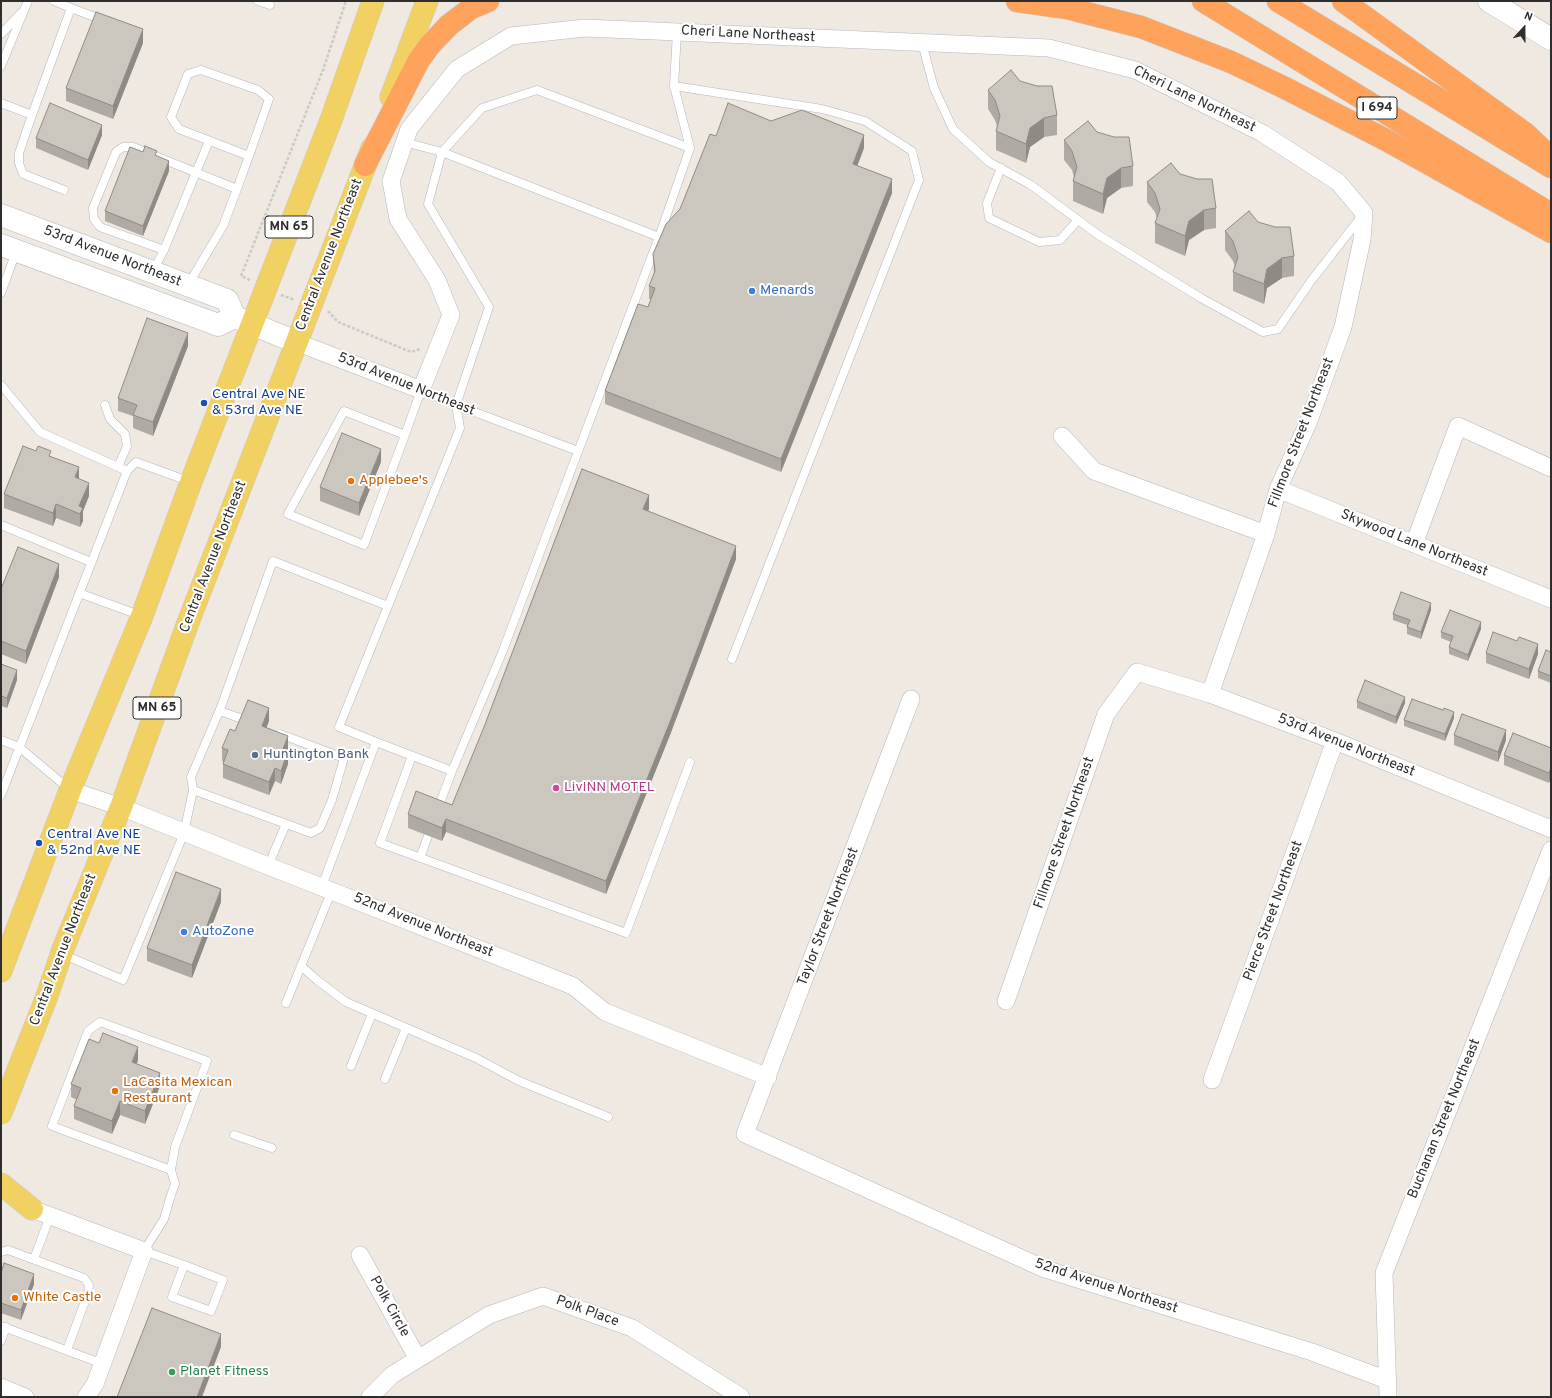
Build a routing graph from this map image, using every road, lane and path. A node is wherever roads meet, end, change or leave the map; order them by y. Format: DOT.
graph roads {
  1 [pos="28,1"];
  2 [pos="54,1"];
  3 [pos="258,1"];
  4 [pos="346,1"];
  5 [pos="373,1"];
  6 [pos="427,1"];
  7 [pos="488,1"];
  8 [pos="1018,1"];
  9 [pos="1203,1"];
  10 [pos="1278,1"];
  11 [pos="1343,1"];
  12 [pos="1489,1"];
  13 [pos="270,5"];
  14 [pos="71,8"];
  15 [pos="24,10"];
  16 [pos="92,16"];
  17 [pos="677,32"];
  18 [pos="1,34"];
  19 [pos="1551,39"];
  20 [pos="922,43"];
  21 [pos="1,66"];
  22 [pos="674,86"];
  23 [pos="1,103"];
  24 [pos="32,115"];
  25 [pos="210,141"];
  26 [pos="404,142"];
  27 [pos="690,148"];
  28 [pos="442,152"];
  29 [pos="249,156"];
  30 [pos="1551,158"];
  31 [pos="365,165"];
  32 [pos="1551,167"];
  33 [pos="1001,168"];
  34 [pos="196,173"];
  35 [pos="237,189"];
  36 [pos="64,190"];
  37 [pos="1364,213"];
  38 [pos="1551,214"];
  39 [pos="1,215"];
  40 [pos="1078,220"];
  41 [pos="1551,232"];
  42 [pos="659,237"];
  43 [pos="9,248"];
  44 [pos="164,250"];
  45 [pos="152,273"];
  46 [pos="188,286"];
  47 [pos="266,288"];
  48 [pos="1,294"];
  49 [pos="310,307"];
  50 [pos="243,320"];
  51 [pos="296,342"];
  52 [pos="436,352"];
  53 [pos="1,385"];
  54 [pos="421,390"];
  55 [pos="105,405"];
  56 [pos="456,405"];
  57 [pos="405,435"];
  58 [pos="1062,436"];
  59 [pos="578,451"];
  60 [pos="118,467"];
  61 [pos="1551,468"];
  62 [pos="127,471"];
  63 [pos="191,482"];
  64 [pos="1278,488"];
  65 [pos="1,525"];
  66 [pos="1266,534"];
  67 [pos="1414,544"];
  68 [pos="91,562"];
  69 [pos="79,593"];
  70 [pos="1551,599"];
  71 [pos="388,606"];
  72 [pos="142,616"];
  73 [pos="732,659"];
  74 [pos="1137,672"];
  75 [pos="1210,694"];
  76 [pos="911,699"];
  77 [pos="220,711"];
  78 [pos="245,720"];
  79 [pos="273,731"];
  80 [pos="1,740"];
  81 [pos="1335,741"];
  82 [pos="376,742"];
  83 [pos="20,747"];
  84 [pos="412,756"];
  85 [pos="690,762"];
  86 [pos="452,771"];
  87 [pos="70,790"];
  88 [pos="193,790"];
  89 [pos="1,794"];
  90 [pos="121,806"];
  91 [pos="437,812"];
  92 [pos="286,824"];
  93 [pos="1551,829"];
  94 [pos="184,833"];
  95 [pos="428,836"];
  96 [pos="1551,850"];
  97 [pos="420,858"];
  98 [pos="268,866"];
  99 [pos="327,888"];
  100 [pos="61,954"];
  101 [pos="301,966"];
  102 [pos="1,971"];
  103 [pos="1006,1001"];
  104 [pos="286,1003"];
  105 [pos="372,1014"];
  106 [pos="406,1028"];
  107 [pos="351,1066"];
  108 [pos="768,1077"];
  109 [pos="385,1079"];
  110 [pos="1212,1080"];
  111 [pos="1,1113"];
  112 [pos="608,1117"];
  113 [pos="745,1134"];
  114 [pos="234,1135"];
  115 [pos="272,1148"];
  116 [pos="171,1170"];
  117 [pos="1,1184"];
  118 [pos="1,1206"];
  119 [pos="41,1213"];
  120 [pos="144,1251"];
  121 [pos="1,1252"];
  122 [pos="360,1255"];
  123 [pos="34,1259"];
  124 [pos="184,1265"];
  125 [pos="3,1326"];
  126 [pos="1,1341"];
  127 [pos="67,1350"];
  128 [pos="418,1359"];
  129 [pos="103,1364"];
  130 [pos="1387,1380"];
  131 [pos="1,1387"];
  132 [pos="25,1397"];
  133 [pos="86,1397"];
  134 [pos="370,1397"];
  135 [pos="741,1397"];
  136 [pos="1388,1397"];
  1 -- 15 [label="lane"];
  2 -- 14 [label="lane"];
  3 -- 13 [label="lane"];
  4 -- 47 [label="path"];
  5 -- 47 [label="main road, MN 65"];
  6 -- 31 [label="main road, Central Avenue Northeast / MN 65"];
  7 -- 31 [label="highway"];
  8 -- 41 [label="highway"];
  9 -- 38 [label="highway, I 694"];
  10 -- 32 [label="highway, I 694"];
  11 -- 30 [label="highway"];
  12 -- 19 [label="street"];
  14 -- 16 [label="lane"];
  14 -- 24 [label="lane"];
  15 -- 18 [label="lane"];
  15 -- 21 [label="lane"];
  17 -- 20 [label="street, Cheri Lane Northeast"];
  17 -- 22 [label="lane"];
  17 -- 26 [label="street, Cheri Lane Northeast"];
  20 -- 33 [label="lane"];
  20 -- 37 [label="street, Cheri Lane Northeast"];
  22 -- 27 [label="lane"];
  22 -- 73 [label="lane"];
  23 -- 24 [label="lane"];
  24 -- 36 [label="lane"];
  25 -- 29 [label="lane"];
  25 -- 29 [label="lane"];
  25 -- 34 [label="lane"];
  26 -- 28 [label="lane"];
  26 -- 52 [label="street, Cheri Lane Northeast"];
  27 -- 28 [label="lane"];
  27 -- 42 [label="lane"];
  28 -- 42 [label="lane"];
  28 -- 56 [label="lane"];
  29 -- 35 [label="lane"];
  31 -- 49 [label="main road, Central Avenue Northeast / MN 65"];
  33 -- 40 [label="lane"];
  33 -- 40 [label="lane"];
  34 -- 35 [label="lane"];
  34 -- 44 [label="lane"];
  34 -- 44 [label="lane"];
  35 -- 46 [label="lane"];
  37 -- 40 [label="lane"];
  37 -- 64 [label="street, Fillmore Street Northeast"];
  39 -- 45 [label="street, 53rd Avenue Northeast"];
  42 -- 59 [label="lane"];
  43 -- 48 [label="lane"];
  43 -- 50 [label="street, 53rd Avenue Northeast"];
  44 -- 45 [label="lane"];
  45 -- 46 [label="street, 53rd Avenue Northeast"];
  46 -- 50 [label="street, 53rd Avenue Northeast"];
  47 -- 49 [label="path"];
  47 -- 50 [label="main road, MN 65"];
  49 -- 51 [label="main road, Central Avenue Northeast / MN 65"];
  49 -- 52 [label="path"];
  50 -- 51 [label="street, 53rd Avenue Northeast"];
  50 -- 63 [label="main road, MN 65"];
  51 -- 54 [label="street, 53rd Avenue Northeast"];
  51 -- 90 [label="main road, Central Avenue Northeast / MN 65"];
  52 -- 54 [label="street, Cheri Lane Northeast"];
  53 -- 60 [label="lane"];
  54 -- 56 [label="lane, 53rd Avenue Northeast"];
  54 -- 57 [label="lane"];
  55 -- 60 [label="lane"];
  56 -- 59 [label="lane, 53rd Avenue Northeast"];
  56 -- 71 [label="lane"];
  57 -- 57 [label="lane"];
  58 -- 66 [label="street"];
  59 -- 86 [label="lane"];
  60 -- 62 [label="lane"];
  61 -- 67 [label="street"];
  62 -- 63 [label="lane"];
  62 -- 68 [label="lane"];
  63 -- 72 [label="main road, MN 65"];
  64 -- 66 [label="street, Fillmore Street Northeast"];
  64 -- 67 [label="street, Skywood Lane Northeast"];
  65 -- 68 [label="lane"];
  66 -- 75 [label="street, Fillmore Street Northeast"];
  67 -- 70 [label="street, Skywood Lane Northeast"];
  68 -- 69 [label="lane"];
  69 -- 72 [label="lane"];
  69 -- 83 [label="lane"];
  71 -- 77 [label="lane"];
  71 -- 82 [label="lane"];
  72 -- 87 [label="main road, MN 65"];
  74 -- 75 [label="street, 53rd Avenue Northeast"];
  74 -- 103 [label="street, Fillmore Street Northeast"];
  75 -- 81 [label="street, 53rd Avenue Northeast"];
  76 -- 108 [label="street, Taylor Street Northeast"];
  77 -- 78 [label="lane"];
  77 -- 88 [label="lane"];
  79 -- 92 [label="lane"];
  80 -- 83 [label="lane"];
  81 -- 93 [label="street, 53rd Avenue Northeast"];
  81 -- 110 [label="street, Pierce Street Northeast"];
  82 -- 84 [label="lane"];
  82 -- 99 [label="lane"];
  83 -- 87 [label="lane"];
  83 -- 89 [label="lane"];
  84 -- 86 [label="lane"];
  84 -- 97 [label="lane"];
  85 -- 97 [label="lane"];
  86 -- 91 [label="lane"];
  87 -- 90 [label="street, 52nd Avenue Northeast"];
  87 -- 102 [label="main road, MN 65"];
  88 -- 92 [label="lane"];
  88 -- 94 [label="lane"];
  90 -- 94 [label="street, 52nd Avenue Northeast"];
  90 -- 100 [label="main road, Central Avenue Northeast / MN 65"];
  92 -- 98 [label="lane"];
  94 -- 98 [label="street, 52nd Avenue Northeast"];
  94 -- 100 [label="lane"];
  95 -- 97 [label="lane"];
  96 -- 130 [label="street, Buchanan Street Northeast"];
  98 -- 99 [label="street, 52nd Avenue Northeast"];
  99 -- 101 [label="lane"];
  99 -- 108 [label="street, 52nd Avenue Northeast"];
  100 -- 111 [label="main road, Central Avenue Northeast / MN 65"];
  101 -- 104 [label="lane"];
  101 -- 105 [label="lane"];
  105 -- 106 [label="lane"];
  105 -- 107 [label="lane"];
  106 -- 109 [label="lane"];
  106 -- 112 [label="lane"];
  108 -- 113 [label="street, Taylor Street Northeast"];
  113 -- 130 [label="street, 52nd Avenue Northeast"];
  114 -- 115 [label="lane"];
  116 -- 116 [label="lane"];
  116 -- 120 [label="lane"];
  117 -- 119 [label="main road"];
  118 -- 119 [label="main road"];
  119 -- 120 [label="street"];
  119 -- 123 [label="lane"];
  120 -- 124 [label="lane"];
  120 -- 129 [label="street"];
  121 -- 123 [label="lane"];
  122 -- 128 [label="street, Polk Circle"];
  123 -- 127 [label="lane"];
  124 -- 124 [label="lane"];
  125 -- 126 [label="lane"];
  125 -- 127 [label="lane"];
  127 -- 129 [label="lane"];
  128 -- 134 [label="street, Polk Place"];
  128 -- 135 [label="street, Polk Place"];
  129 -- 133 [label="street"];
  130 -- 136 [label="street, Buchanan Street Northeast"];
  131 -- 132 [label="street"];
}
